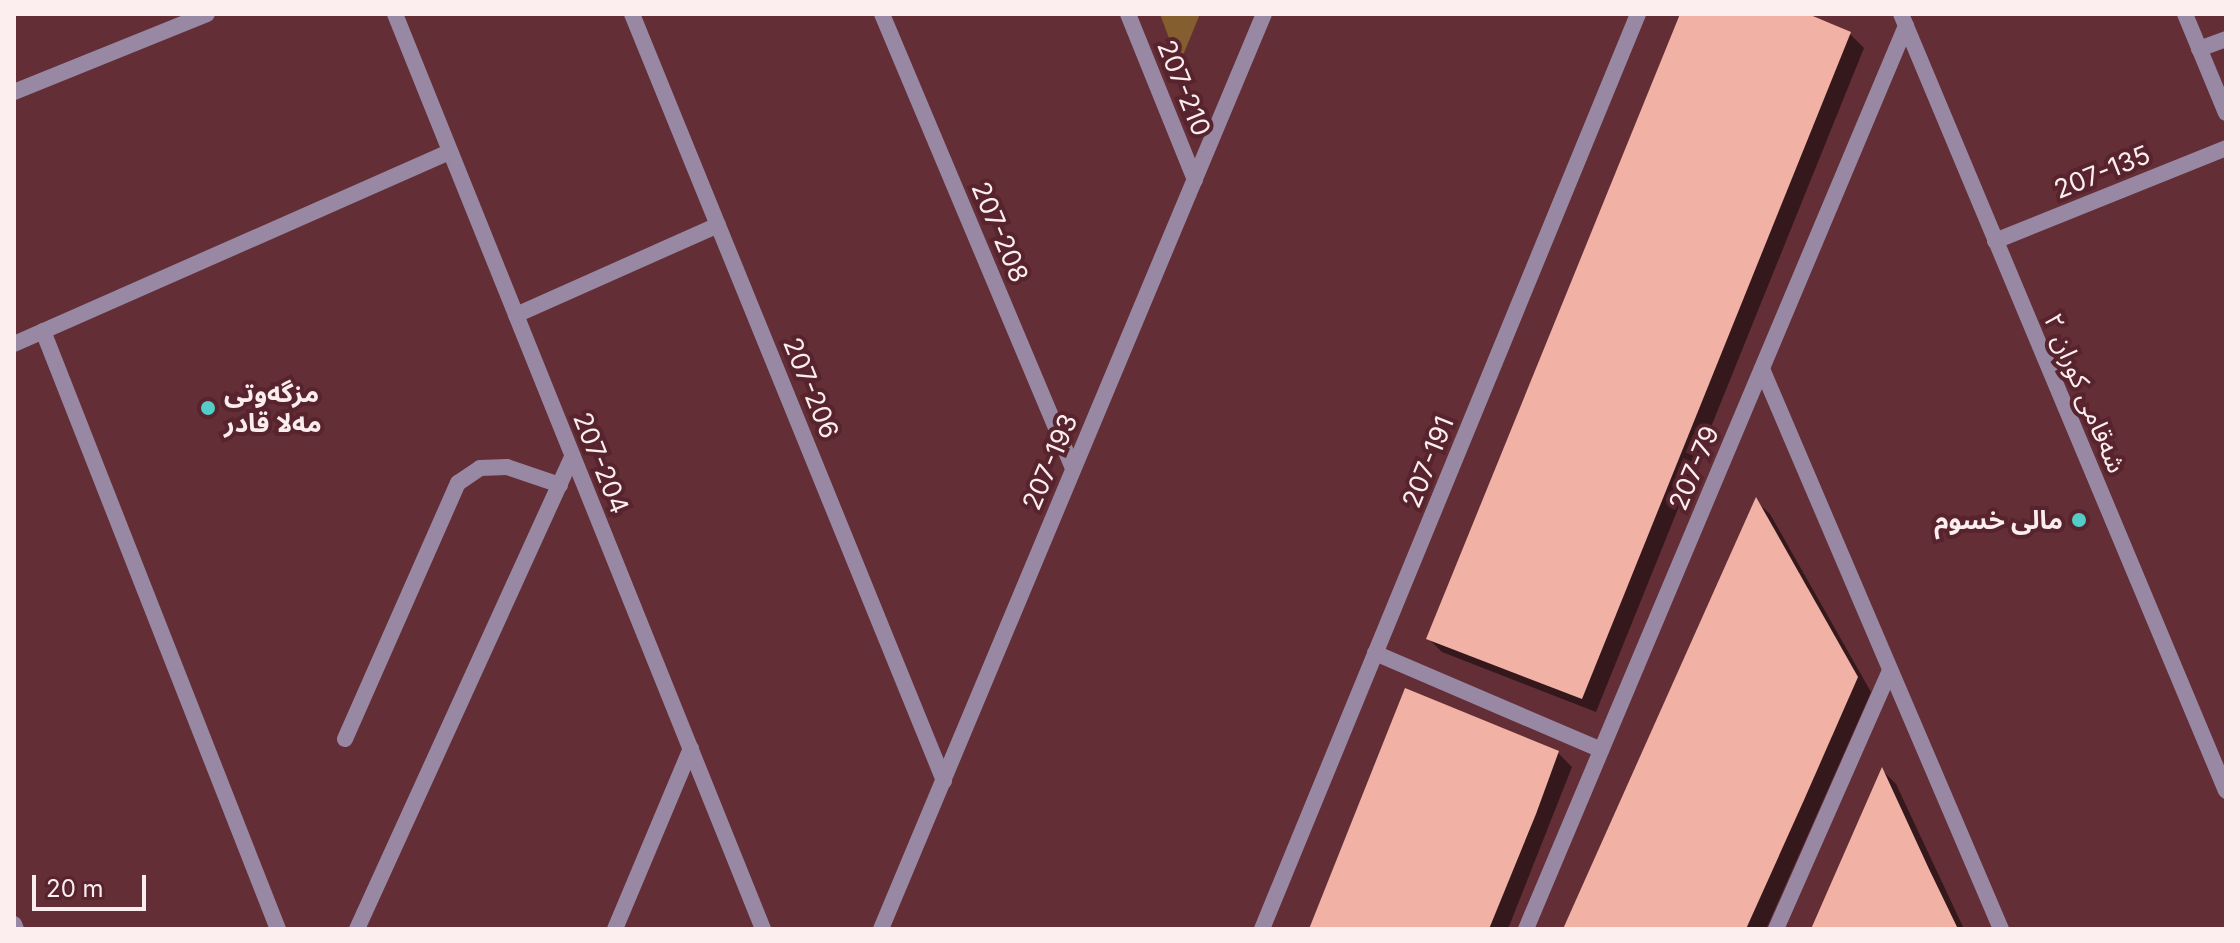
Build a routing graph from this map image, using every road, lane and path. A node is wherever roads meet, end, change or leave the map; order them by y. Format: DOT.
graph roads {
  1 [pos="207,14"];
  2 [pos="395,14"];
  3 [pos="632,14"];
  4 [pos="882,14"];
  5 [pos="1128,14"];
  6 [pos="1264,14"];
  7 [pos="1638,14"];
  8 [pos="2185,14"];
  9 [pos="1903,20"];
  10 [pos="2226,39"];
  11 [pos="2199,49"];
  12 [pos="14,92"];
  13 [pos="2226,113"];
  14 [pos="2226,148"];
  15 [pos="450,152"];
  16 [pos="1195,180"];
  17 [pos="718,225"];
  18 [pos="1995,241"];
  19 [pos="516,315"];
  20 [pos="43,331"];
  21 [pos="14,344"];
  22 [pos="1762,369"];
  23 [pos="572,457"];
  24 [pos="1073,469"];
  25 [pos="560,485"];
  26 [pos="1375,653"];
  27 [pos="1890,670"];
  28 [pos="345,739"];
  29 [pos="691,748"];
  30 [pos="1601,750"];
  31 [pos="944,781"];
  32 [pos="2226,791"];
  33 [pos="278,929"];
  34 [pos="357,929"];
  35 [pos="615,929"];
  36 [pos="763,929"];
  37 [pos="881,929"];
  38 [pos="1262,929"];
  39 [pos="1526,929"];
  40 [pos="1776,929"];
  41 [pos="2001,929"];
  1 -- 12 [label="street"];
  2 -- 15 [label="street, 207-204"];
  3 -- 17 [label="street, 207-206"];
  4 -- 24 [label="street, 207-208"];
  5 -- 16 [label="street, 207-210"];
  6 -- 16 [label="street, 207-193"];
  7 -- 26 [label="street, 207-191"];
  8 -- 11 [label="street"];
  9 -- 18 [label="street, شەقامی کوران ٢"];
  9 -- 22 [label="street, 207-79"];
  10 -- 11 [label="street"];
  11 -- 13 [label="street"];
  14 -- 18 [label="street, 207-135"];
  15 -- 19 [label="street, 207-204"];
  15 -- 20 [label="street"];
  16 -- 24 [label="street, 207-193"];
  17 -- 19 [label="street"];
  17 -- 31 [label="street, 207-206"];
  18 -- 32 [label="street, شەقامی کوران ٢"];
  19 -- 23 [label="street, 207-204"];
  20 -- 21 [label="street"];
  20 -- 33 [label="street"];
  22 -- 27 [label="street"];
  22 -- 30 [label="street, 207-79"];
  23 -- 25 [label="street"];
  23 -- 29 [label="street, 207-204"];
  24 -- 31 [label="street, 207-193"];
  25 -- 28 [label="street"];
  25 -- 34 [label="street"];
  26 -- 30 [label="street"];
  26 -- 38 [label="street, 207-191"];
  27 -- 40 [label="street"];
  27 -- 41 [label="street"];
  29 -- 35 [label="street"];
  29 -- 36 [label="street, 207-204"];
  30 -- 39 [label="street, 207-79"];
  31 -- 37 [label="street, 207-193"];
}
